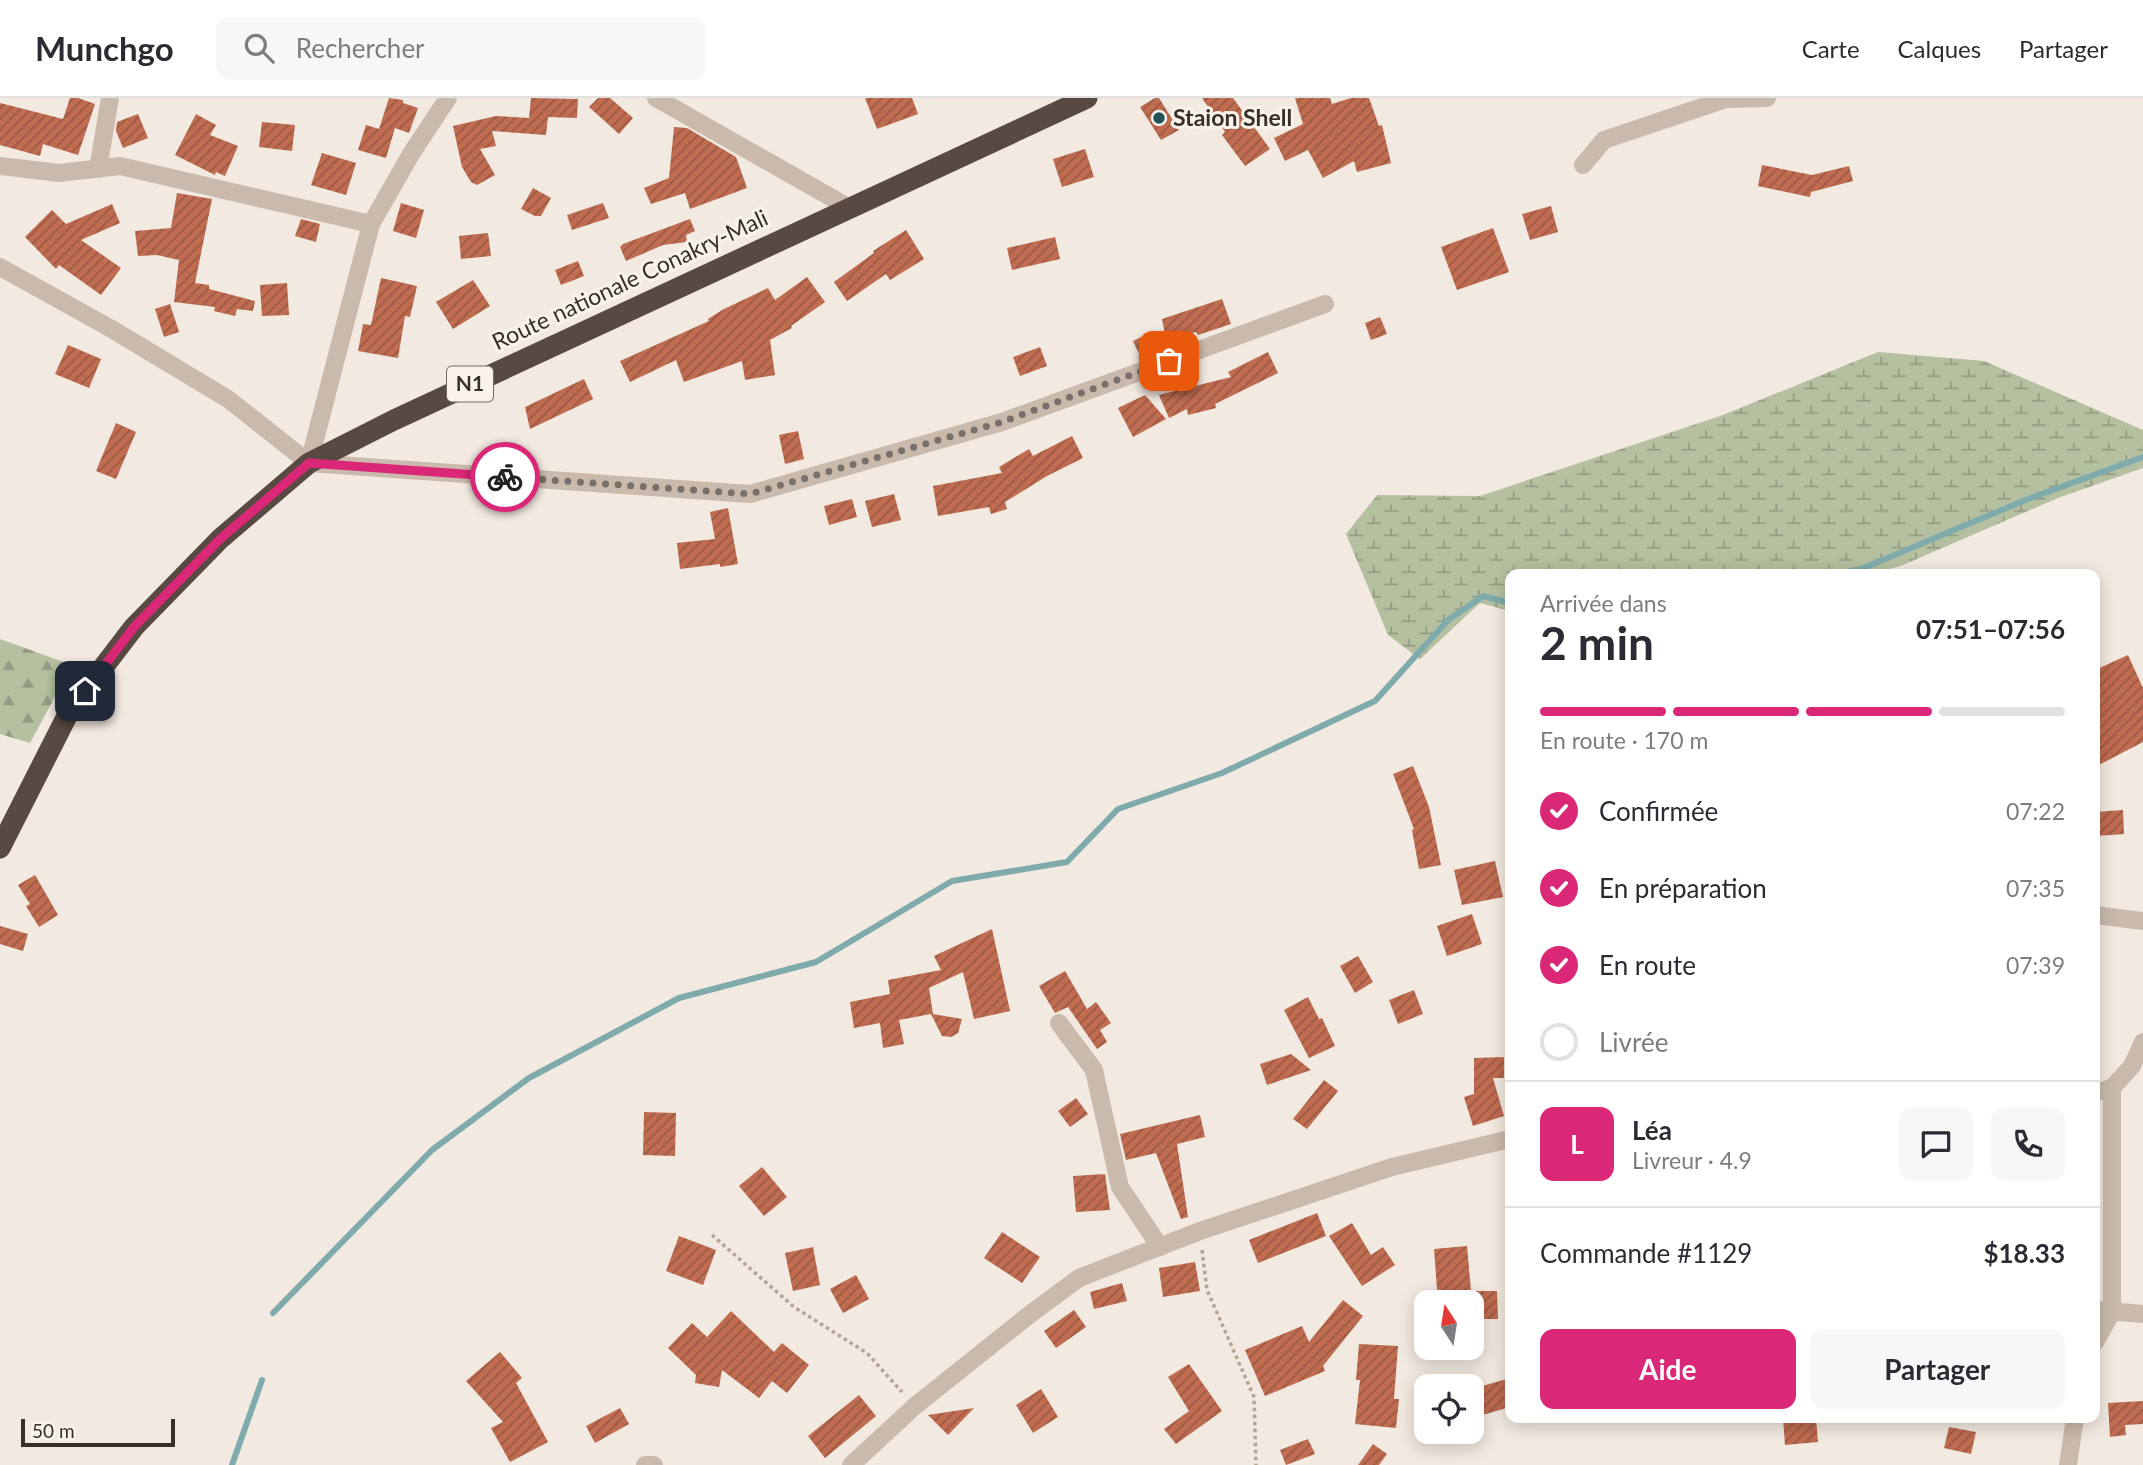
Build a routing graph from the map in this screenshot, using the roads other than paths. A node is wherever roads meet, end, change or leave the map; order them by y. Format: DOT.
graph roads {
  1 [pos="110,98"];
  2 [pos="448,98"];
  3 [pos="656,98"];
  4 [pos="1087,98"];
  5 [pos="1767,98"];
  6 [pos="1583,164"];
  7 [pos="0,166"];
  8 [pos="98,169"];
  9 [pos="848,207"];
  10 [pos="370,224"];
  11 [pos="0,267"];
  12 [pos="1325,304"];
  13 [pos="309,463"];
  14 [pos="0,848"];
  15 [pos="2100,916"];
  16 [pos="2143,921"];
  17 [pos="1059,1024"];
  18 [pos="2143,1042"];
  19 [pos="2103,1091"];
  20 [pos="1505,1140"];
  21 [pos="1160,1247"];
  22 [pos="2104,1311"];
  23 [pos="2143,1314"];
  24 [pos="2074,1423"];
  25 [pos="645,1465"];
  26 [pos="653,1465"];
  27 [pos="851,1465"];
  28 [pos="2068,1465"];
  1 -- 8 [label="street"];
  2 -- 10 [label="street"];
  3 -- 9 [label="street"];
  4 -- 9 [label="highway, Route nationale Conakry-Mali / N1"];
  5 -- 6 [label="street"];
  7 -- 8 [label="street"];
  8 -- 10 [label="street"];
  9 -- 13 [label="highway, Route nationale Conakry-Mali / N1"];
  10 -- 13 [label="street"];
  11 -- 13 [label="street"];
  12 -- 13 [label="street"];
  13 -- 14 [label="highway, Route nationale Conakry-Mali / N1"];
  15 -- 16 [label="street"];
  17 -- 21 [label="street"];
  18 -- 19 [label="street"];
  19 -- 22 [label="street"];
  20 -- 21 [label="street"];
  21 -- 27 [label="street"];
  22 -- 23 [label="street"];
  24 -- 28 [label="street"];
  25 -- 26 [label="street"];
}
